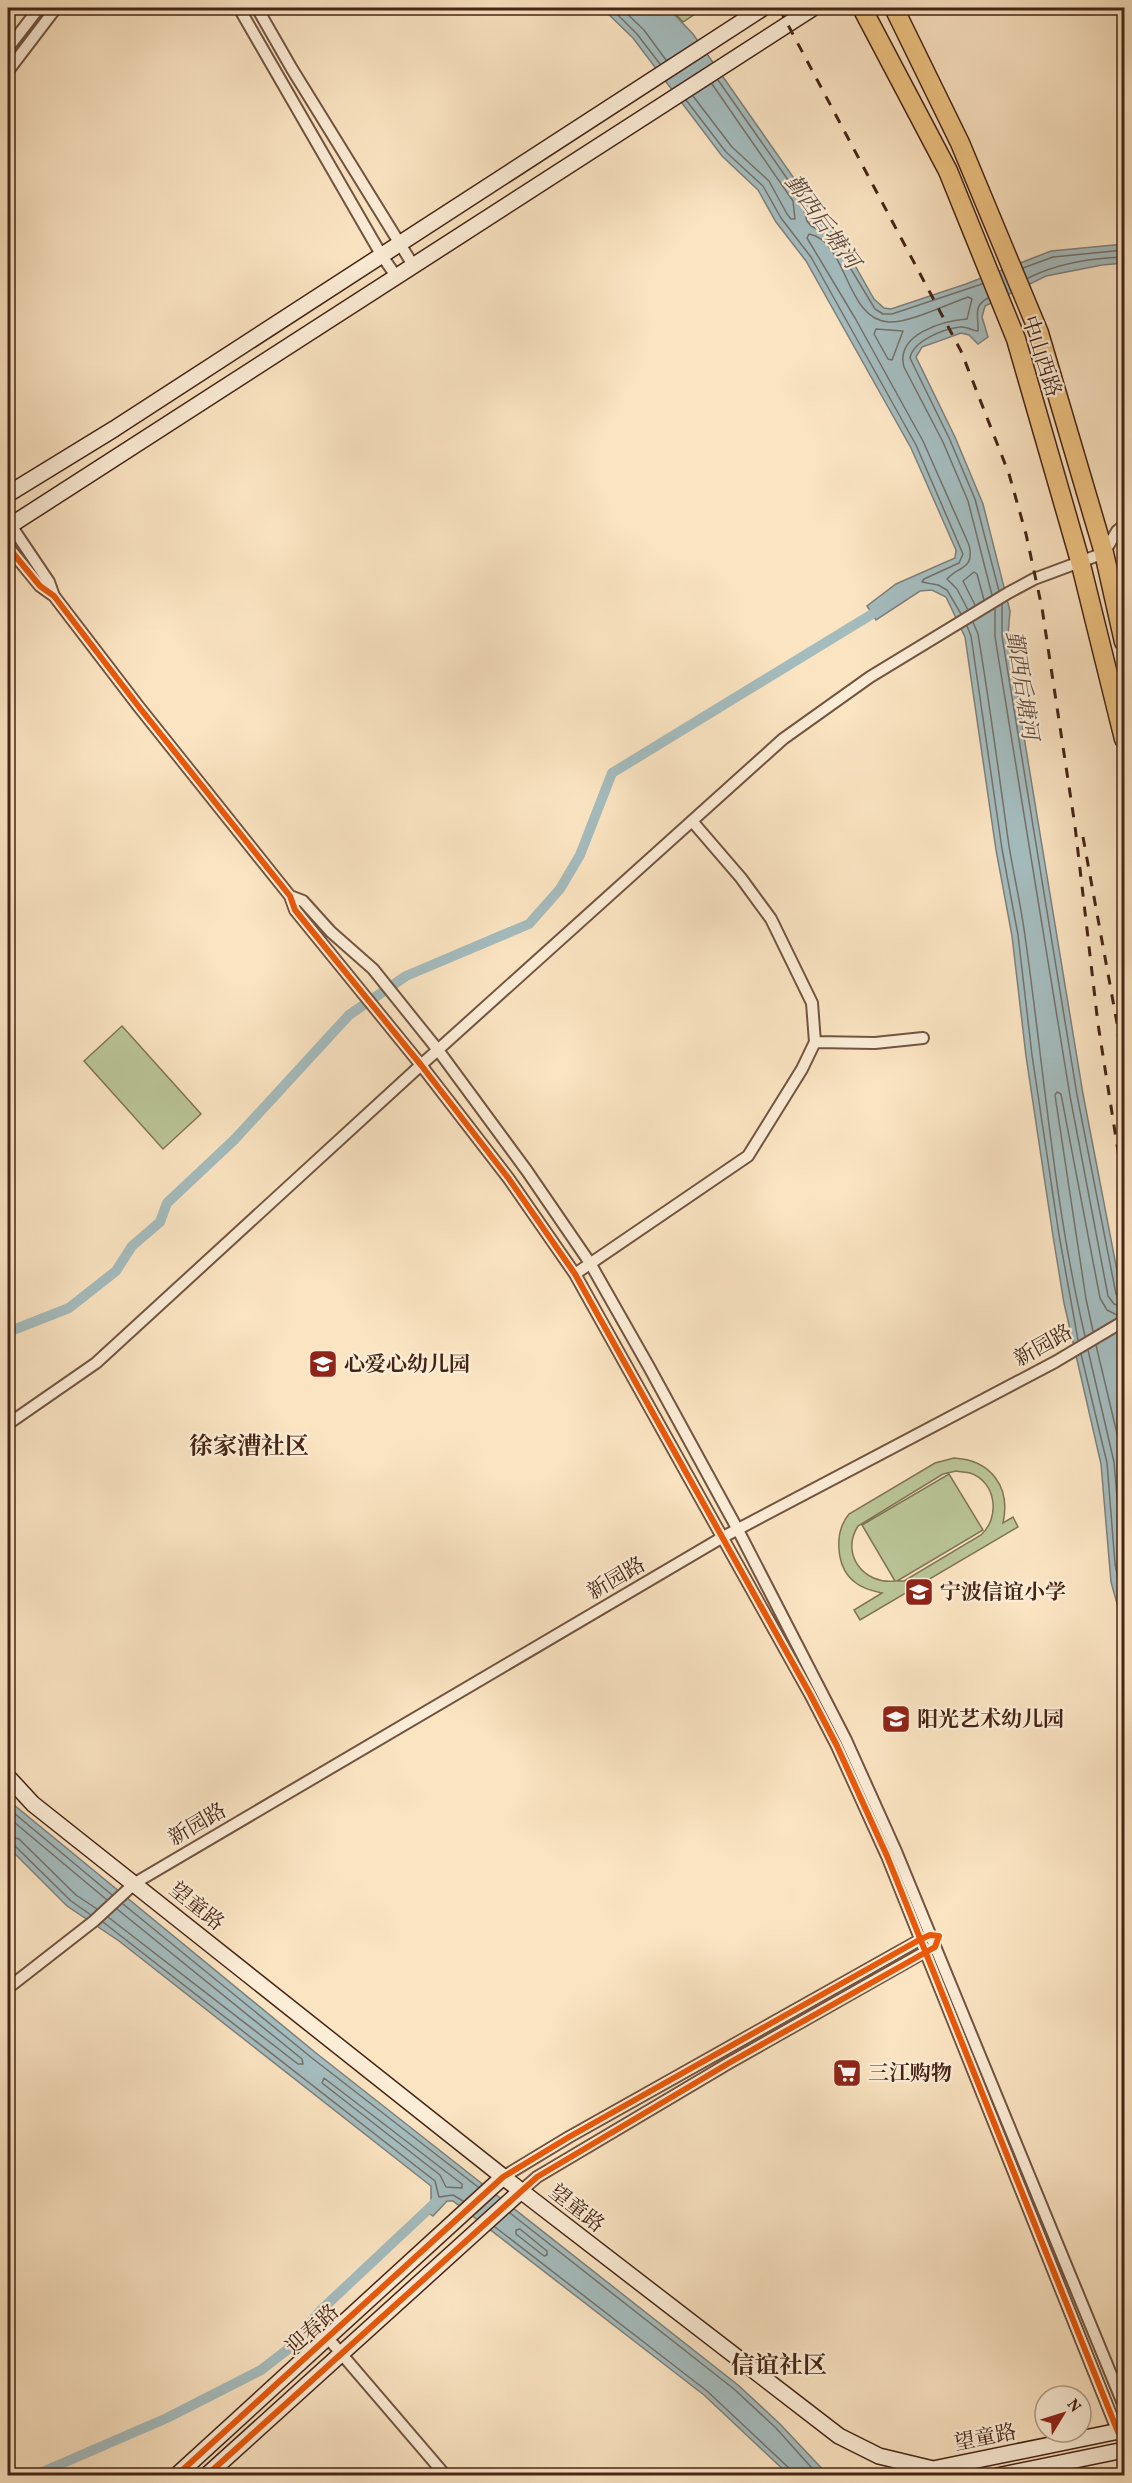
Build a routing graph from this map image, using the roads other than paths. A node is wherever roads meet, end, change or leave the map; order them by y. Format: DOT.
graph roads {
  1 [pos="39,8"];
  2 [pos="56,8"];
  3 [pos="239,8"];
  4 [pos="257,8"];
  5 [pos="763,8"];
  6 [pos="813,8"];
  7 [pos="862,8"];
  8 [pos="894,8"];
  9 [pos="8,48"];
  10 [pos="8,70"];
  11 [pos="399,244"];
  12 [pos="382,255"];
  13 [pos="413,265"];
  14 [pos="396,276"];
  15 [pos="8,494"];
  16 [pos="8,524"];
  17 [pos="1125,525"];
  18 [pos="8,547"];
  19 [pos="1104,553"];
  20 [pos="1080,561"];
  21 [pos="54,596"];
  22 [pos="1125,642"];
  23 [pos="1125,739"];
  24 [pos="692,821"];
  25 [pos="290,896"];
  26 [pos="923,1038"];
  27 [pos="815,1042"];
  28 [pos="438,1050"];
  29 [pos="421,1065"];
  30 [pos="590,1263"];
  31 [pos="575,1274"];
  32 [pos="1125,1321"];
  33 [pos="8,1424"];
  34 [pos="738,1530"];
  35 [pos="723,1537"];
  36 [pos="8,1777"];
  37 [pos="131,1888"];
  38 [pos="925,1937"];
  39 [pos="930,1949"];
  40 [pos="8,1988"];
  41 [pos="503,2177"];
  42 [pos="521,2192"];
  43 [pos="327,2337"];
  44 [pos="342,2355"];
  45 [pos="1125,2406"];
  46 [pos="1121,2431"];
  47 [pos="1125,2450"];
  48 [pos="933,2469"];
  49 [pos="176,2475"];
  50 [pos="206,2475"];
  51 [pos="446,2475"];
  52 [pos="918,2475"];
  53 [pos="997,2475"];
  1 -- 9 [label="street"];
  2 -- 10 [label="street"];
  3 -- 12 [label="street"];
  4 -- 11 [label="street"];
  5 -- 11 [label="street"];
  6 -- 13 [label="street"];
  7 -- 20 [label="main road, 中山西路"];
  8 -- 19 [label="main road, 中山西路"];
  11 -- 12 [label="street"];
  11 -- 13 [label="street"];
  12 -- 14 [label="street"];
  12 -- 15 [label="street"];
  13 -- 14 [label="street"];
  14 -- 16 [label="street"];
  16 -- 21 [label="street"];
  17 -- 19 [label="street"];
  18 -- 21 [label="street"];
  19 -- 20 [label="street"];
  19 -- 22 [label="main road, 中山西路"];
  20 -- 23 [label="main road, 中山西路"];
  20 -- 24 [label="street"];
  21 -- 25 [label="street"];
  24 -- 27 [label="street"];
  24 -- 28 [label="street"];
  25 -- 28 [label="street"];
  25 -- 29 [label="street"];
  26 -- 27 [label="street"];
  27 -- 30 [label="street"];
  28 -- 29 [label="street"];
  28 -- 30 [label="street"];
  29 -- 31 [label="street"];
  29 -- 33 [label="street"];
  30 -- 31 [label="street"];
  30 -- 34 [label="street"];
  31 -- 35 [label="street"];
  32 -- 34 [label="street, 新园路"];
  34 -- 35 [label="street, 新园路"];
  34 -- 38 [label="street"];
  35 -- 37 [label="street, 新园路"];
  35 -- 38 [label="street"];
  36 -- 37 [label="street, 望童路"];
  37 -- 40 [label="street, 新园路"];
  37 -- 41 [label="street, 望童路"];
  38 -- 39 [label="street"];
  38 -- 41 [label="street"];
  39 -- 42 [label="street"];
  39 -- 45 [label="street"];
  39 -- 46 [label="street"];
  41 -- 42 [label="street, 望童路"];
  41 -- 43 [label="street, 迎春路"];
  42 -- 44 [label="street, 迎春路"];
  42 -- 48 [label="street, 望童路"];
  43 -- 44 [label="street"];
  43 -- 49 [label="street, 迎春路"];
  44 -- 50 [label="street, 迎春路"];
  44 -- 51 [label="street"];
  46 -- 48 [label="street, 望童路"];
  47 -- 53 [label="street, 望童路"];
  48 -- 52 [label="street"];
}
